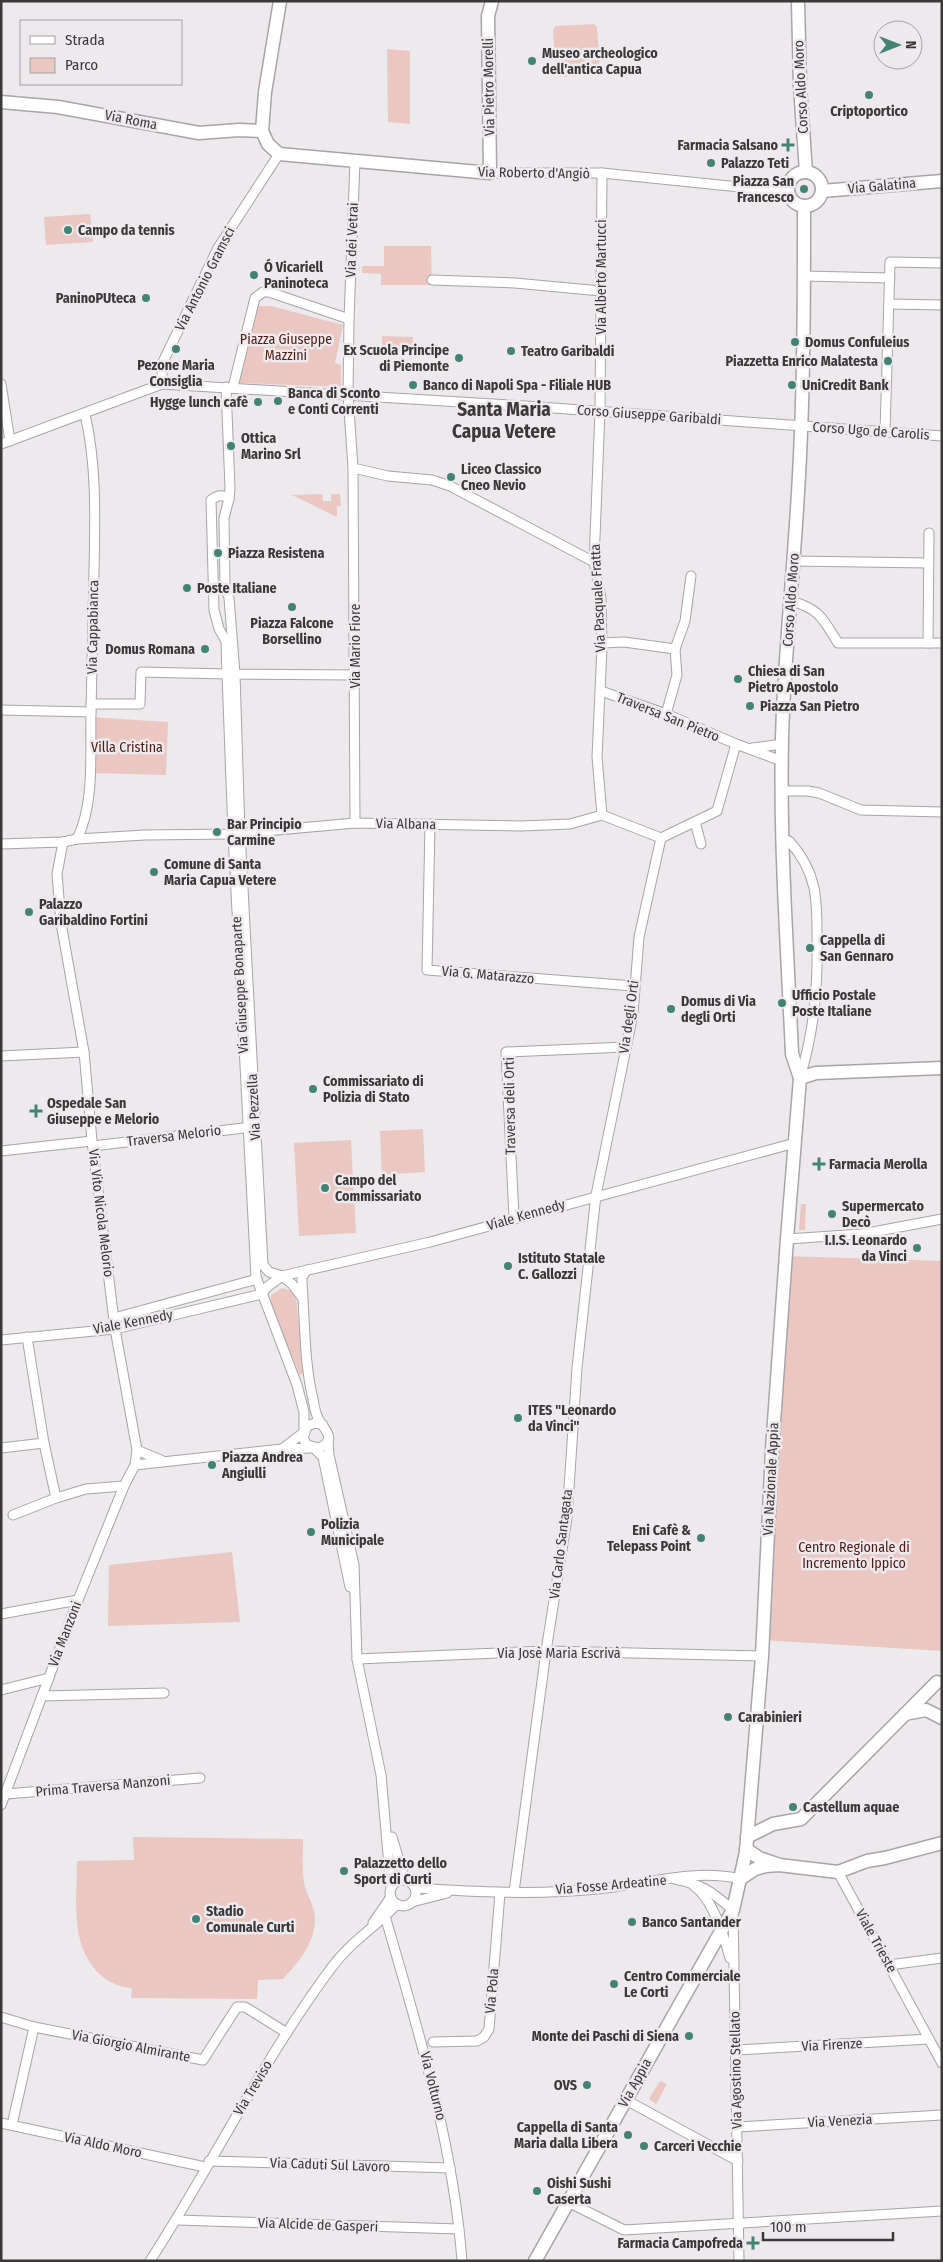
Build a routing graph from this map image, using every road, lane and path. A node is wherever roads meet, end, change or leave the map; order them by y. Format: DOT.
graph roads {
  1 [pos="280,1"];
  2 [pos="492,1"];
  3 [pos="798,1"];
  4 [pos="1,102"];
  5 [pos="262,131"];
  6 [pos="279,154"];
  7 [pos="354,161"];
  8 [pos="806,172"];
  9 [pos="490,173"];
  10 [pos="602,174"];
  11 [pos="942,181"];
  12 [pos="822,191"];
  13 [pos="788,192"];
  14 [pos="804,206"];
  15 [pos="942,263"];
  16 [pos="804,276"];
  17 [pos="890,278"];
  18 [pos="432,280"];
  19 [pos="601,291"];
  20 [pos="889,304"];
  21 [pos="942,305"];
  22 [pos="349,319"];
  23 [pos="1,384"];
  24 [pos="162,384"];
  25 [pos="230,387"];
  26 [pos="348,395"];
  27 [pos="600,411"];
  28 [pos="85,414"];
  29 [pos="801,426"];
  30 [pos="885,432"];
  31 [pos="942,436"];
  32 [pos="5,442"];
  33 [pos="353,468"];
  34 [pos="229,499"];
  35 [pos="929,533"];
  36 [pos="793,561"];
  37 [pos="594,562"];
  38 [pos="928,563"];
  39 [pos="691,576"];
  40 [pos="790,601"];
  41 [pos="230,618"];
  42 [pos="217,621"];
  43 [pos="602,643"];
  44 [pos="928,643"];
  45 [pos="942,643"];
  46 [pos="675,649"];
  47 [pos="228,674"];
  48 [pos="355,675"];
  49 [pos="601,691"];
  50 [pos="91,708"];
  51 [pos="1,710"];
  52 [pos="666,714"];
  53 [pos="736,744"];
  54 [pos="783,744"];
  55 [pos="749,748"];
  56 [pos="782,761"];
  57 [pos="782,792"];
  58 [pos="942,812"];
  59 [pos="602,815"];
  60 [pos="695,822"];
  61 [pos="355,823"];
  62 [pos="430,824"];
  63 [pos="236,833"];
  64 [pos="661,838"];
  65 [pos="77,839"];
  66 [pos="782,840"];
  67 [pos="63,842"];
  68 [pos="1,844"];
  69 [pos="701,844"];
  70 [pos="634,986"];
  71 [pos="626,1047"];
  72 [pos="84,1052"];
  73 [pos="1,1056"];
  74 [pos="942,1068"];
  75 [pos="800,1078"];
  76 [pos="251,1127"];
  77 [pos="795,1143"];
  78 [pos="92,1144"];
  79 [pos="1,1151"];
  80 [pos="596,1195"];
  81 [pos="514,1218"];
  82 [pos="942,1219"];
  83 [pos="786,1239"];
  84 [pos="307,1270"];
  85 [pos="282,1276"];
  86 [pos="257,1279"];
  87 [pos="262,1294"];
  88 [pos="303,1299"];
  89 [pos="114,1318"];
  90 [pos="115,1329"];
  91 [pos="28,1337"];
  92 [pos="1,1340"];
  93 [pos="310,1383"];
  94 [pos="297,1385"];
  95 [pos="323,1425"];
  96 [pos="304,1431"];
  97 [pos="328,1440"];
  98 [pos="44,1443"];
  99 [pos="1,1448"];
  100 [pos="313,1448"];
  101 [pos="282,1449"];
  102 [pos="137,1450"];
  103 [pos="163,1461"];
  104 [pos="135,1465"];
  105 [pos="124,1486"];
  106 [pos="56,1498"];
  107 [pos="13,1515"];
  108 [pos="78,1600"];
  109 [pos="1,1614"];
  110 [pos="356,1632"];
  111 [pos="546,1650"];
  112 [pos="762,1656"];
  113 [pos="357,1660"];
  114 [pos="49,1678"];
  115 [pos="939,1680"];
  116 [pos="1,1690"];
  117 [pos="164,1693"];
  118 [pos="42,1696"];
  119 [pos="926,1710"];
  120 [pos="905,1714"];
  121 [pos="942,1718"];
  122 [pos="200,1778"];
  123 [pos="6,1794"];
  124 [pos="1,1805"];
  125 [pos="748,1813"];
  126 [pos="386,1817"];
  127 [pos="773,1824"];
  128 [pos="746,1843"];
  129 [pos="942,1843"];
  130 [pos="779,1865"];
  131 [pos="838,1872"];
  132 [pos="675,1879"];
  133 [pos="405,1880"];
  134 [pos="740,1880"];
  135 [pos="415,1888"];
  136 [pos="452,1892"];
  137 [pos="514,1892"];
  138 [pos="500,1893"];
  139 [pos="393,1896"];
  140 [pos="412,1902"];
  141 [pos="733,1910"];
  142 [pos="385,1916"];
  143 [pos="370,1927"];
  144 [pos="720,1931"];
  145 [pos="942,1958"];
  146 [pos="889,1965"];
  147 [pos="734,1980"];
  148 [pos="1,2017"];
  149 [pos="34,2027"];
  150 [pos="287,2033"];
  151 [pos="929,2039"];
  152 [pos="433,2042"];
  153 [pos="736,2050"];
  154 [pos="942,2063"];
  155 [pos="626,2100"];
  156 [pos="942,2115"];
  157 [pos="1,2123"];
  158 [pos="12,2125"];
  159 [pos="738,2127"];
  160 [pos="738,2161"];
  161 [pos="207,2164"];
  162 [pos="450,2168"];
  163 [pos="568,2202"];
  164 [pos="942,2211"];
  165 [pos="177,2220"];
  166 [pos="738,2223"];
  167 [pos="459,2229"];
  168 [pos="150,2261"];
  169 [pos="462,2261"];
  170 [pos="534,2261"];
  171 [pos="739,2261"];
  1 -- 5 [label="main road"];
  2 -- 9 [label="main road, Via Pietro Morelli"];
  3 -- 8 [label="main road, Corso Aldo Moro"];
  4 -- 5 [label="main road, Via Roma"];
  5 -- 6 [label="main road"];
  6 -- 7 [label="main road, Via Roberto d'Angiò"];
  6 -- 24 [label="street, Via Antonio Gramsci"];
  7 -- 9 [label="main road, Via Roberto d'Angiò"];
  7 -- 22 [label="street, Via dei Vetrai"];
  8 -- 12 [label="main road"];
  8 -- 13 [label="main road"];
  9 -- 10 [label="street, Via Roberto d'Angiò"];
  10 -- 13 [label="street, Via Roberto d'Angiò"];
  10 -- 19 [label="street, Via Alberto Martucci"];
  11 -- 12 [label="main road, Via Galatina"];
  12 -- 14 [label="main road"];
  13 -- 14 [label="main road"];
  14 -- 16 [label="main road, Corso Aldo Moro"];
  15 -- 17 [label="street"];
  16 -- 17 [label="street"];
  16 -- 29 [label="main road, Corso Aldo Moro"];
  17 -- 20 [label="street"];
  18 -- 19 [label="street"];
  19 -- 27 [label="street, Via Alberto Martucci"];
  20 -- 21 [label="street"];
  20 -- 30 [label="street"];
  22 -- 25 [label="street"];
  22 -- 26 [label="street"];
  23 -- 32 [label="street"];
  24 -- 25 [label="street"];
  24 -- 28 [label="street"];
  25 -- 26 [label="street"];
  25 -- 34 [label="street"];
  26 -- 27 [label="street, Corso Giuseppe Garibaldi"];
  26 -- 33 [label="street, Via Mario Fiore"];
  27 -- 29 [label="street, Corso Giuseppe Garibaldi"];
  27 -- 37 [label="street, Via Pasquale Fratta"];
  28 -- 32 [label="street"];
  28 -- 50 [label="street, Via Cappabianca"];
  29 -- 30 [label="street, Corso Ugo de Carolis"];
  29 -- 36 [label="main road, Corso Aldo Moro"];
  30 -- 31 [label="street, Corso Ugo de Carolis"];
  33 -- 37 [label="street"];
  33 -- 48 [label="street, Via Mario Fiore"];
  34 -- 41 [label="street"];
  34 -- 42 [label="street"];
  35 -- 38 [label="street"];
  36 -- 38 [label="street"];
  36 -- 40 [label="main road, Corso Aldo Moro"];
  37 -- 43 [label="street, Via Pasquale Fratta"];
  38 -- 44 [label="street"];
  39 -- 46 [label="street"];
  40 -- 44 [label="street"];
  40 -- 54 [label="main road, Corso Aldo Moro"];
  41 -- 42 [label="street"];
  41 -- 47 [label="street"];
  42 -- 47 [label="street"];
  43 -- 46 [label="street"];
  43 -- 49 [label="street, Via Pasquale Fratta"];
  44 -- 45 [label="street"];
  46 -- 52 [label="street"];
  47 -- 48 [label="street"];
  47 -- 50 [label="street"];
  47 -- 63 [label="street"];
  48 -- 61 [label="street, Via Mario Fiore"];
  49 -- 52 [label="street, Traversa San Pietro"];
  49 -- 59 [label="street, Via Pasquale Fratta"];
  50 -- 51 [label="street"];
  50 -- 65 [label="street, Via Cappabianca"];
  52 -- 53 [label="street, Traversa San Pietro"];
  53 -- 55 [label="street"];
  53 -- 60 [label="street"];
  54 -- 55 [label="street"];
  54 -- 56 [label="main road, Corso Aldo Moro"];
  55 -- 56 [label="street"];
  56 -- 57 [label="main road, Corso Aldo Moro"];
  57 -- 58 [label="street"];
  57 -- 66 [label="main road, Corso Aldo Moro"];
  59 -- 62 [label="street, Via Albana"];
  59 -- 64 [label="street"];
  60 -- 64 [label="street"];
  60 -- 69 [label="street"];
  61 -- 62 [label="street, Via Albana"];
  61 -- 63 [label="street, Via Albana"];
  62 -- 70 [label="street, Via G. Matarazzo"];
  63 -- 65 [label="street, Via Albana"];
  63 -- 76 [label="street, Via Pezzella"];
  64 -- 70 [label="street, Via degli Orti"];
  65 -- 67 [label="street, Via Albana"];
  66 -- 75 [label="main road, Corso Aldo Moro"];
  66 -- 75 [label="street"];
  67 -- 68 [label="street, Via Albana"];
  67 -- 72 [label="street, Via Vito Nicola Melorio"];
  70 -- 71 [label="street, Via degli Orti"];
  71 -- 80 [label="street, Via degli Orti"];
  71 -- 81 [label="street, Traversa deli Orti"];
  72 -- 73 [label="street"];
  72 -- 78 [label="street, Via Vito Nicola Melorio"];
  74 -- 75 [label="main road"];
  75 -- 77 [label="main road, Via Nazionale Appia"];
  76 -- 78 [label="street, Traversa Melorio"];
  76 -- 85 [label="street, Via Pezzella"];
  76 -- 86 [label="street"];
  77 -- 80 [label="street, Viale Kennedy"];
  77 -- 83 [label="main road, Via Nazionale Appia"];
  78 -- 79 [label="street, Traversa Melorio"];
  78 -- 89 [label="street, Via Vito Nicola Melorio"];
  80 -- 81 [label="street, Viale Kennedy"];
  80 -- 111 [label="street, Via Carlo Santagata"];
  81 -- 84 [label="street, Viale Kennedy"];
  82 -- 83 [label="street"];
  83 -- 112 [label="main road, Via Nazionale Appia"];
  84 -- 85 [label="street, Viale Kennedy"];
  84 -- 88 [label="street"];
  85 -- 87 [label="street"];
  85 -- 88 [label="street"];
  86 -- 87 [label="street"];
  86 -- 89 [label="street"];
  87 -- 90 [label="street, Viale Kennedy"];
  87 -- 94 [label="street"];
  88 -- 93 [label="street"];
  89 -- 90 [label="street, Via Vito Nicola Melorio"];
  90 -- 91 [label="street, Viale Kennedy"];
  90 -- 102 [label="street, Via Vito Nicola Melorio"];
  91 -- 92 [label="street, Viale Kennedy"];
  91 -- 98 [label="street"];
  93 -- 94 [label="street"];
  93 -- 95 [label="street"];
  94 -- 96 [label="street"];
  95 -- 96 [label="street"];
  95 -- 97 [label="street"];
  96 -- 100 [label="street"];
  96 -- 101 [label="street"];
  97 -- 100 [label="street"];
  97 -- 110 [label="street"];
  98 -- 99 [label="street"];
  98 -- 106 [label="street"];
  100 -- 101 [label="street"];
  100 -- 110 [label="street"];
  101 -- 103 [label="street"];
  102 -- 103 [label="street"];
  102 -- 104 [label="street, Via Vito Nicola Melorio"];
  103 -- 104 [label="street"];
  104 -- 105 [label="street, Via Manzoni"];
  105 -- 106 [label="street"];
  105 -- 108 [label="street, Via Manzoni"];
  106 -- 107 [label="street"];
  108 -- 109 [label="street"];
  108 -- 114 [label="street, Via Manzoni"];
  110 -- 113 [label="street"];
  111 -- 112 [label="street, Via Josè Maria Escrivà"];
  111 -- 113 [label="street, Via Josè Maria Escrivà"];
  111 -- 137 [label="street, Via Carlo Santagata"];
  112 -- 125 [label="main road, Via Nazionale Appia"];
  113 -- 126 [label="street"];
  114 -- 116 [label="street"];
  114 -- 118 [label="street, Via Manzoni"];
  115 -- 119 [label="main road"];
  115 -- 120 [label="main road"];
  117 -- 118 [label="street"];
  118 -- 123 [label="street, Via Manzoni"];
  119 -- 120 [label="main road"];
  119 -- 121 [label="main road"];
  120 -- 127 [label="main road"];
  122 -- 123 [label="street, Prima Traversa Manzoni"];
  123 -- 124 [label="street, Via Manzoni"];
  125 -- 127 [label="main road"];
  125 -- 128 [label="main road, Via Nazionale Appia"];
  126 -- 133 [label="street"];
  126 -- 139 [label="street"];
  127 -- 128 [label="main road"];
  128 -- 130 [label="main road"];
  128 -- 134 [label="main road, Via Nazionale Appia"];
  129 -- 131 [label="main road"];
  130 -- 131 [label="main road"];
  130 -- 134 [label="main road"];
  131 -- 146 [label="street, Viale Trieste"];
  132 -- 134 [label="street, Via Fosse Ardeatine"];
  132 -- 137 [label="street, Via Fosse Ardeatine"];
  132 -- 141 [label="street"];
  132 -- 144 [label="street"];
  133 -- 135 [label="street"];
  133 -- 139 [label="street"];
  134 -- 141 [label="main road, Via Appia"];
  135 -- 136 [label="street, Via Fosse Ardeatine"];
  135 -- 140 [label="street"];
  136 -- 138 [label="street, Via Fosse Ardeatine"];
  136 -- 140 [label="street, Via Fosse Ardeatine"];
  137 -- 138 [label="street, Via Fosse Ardeatine"];
  138 -- 152 [label="street, Via Pola"];
  139 -- 140 [label="street"];
  139 -- 142 [label="street, Via Treviso"];
  139 -- 143 [label="street, Via Treviso"];
  141 -- 144 [label="main road, Via Appia"];
  141 -- 147 [label="street, Via Agostino Stellato"];
  142 -- 143 [label="street, Via Treviso"];
  142 -- 162 [label="street, Via Volturno"];
  143 -- 150 [label="street, Via Treviso"];
  144 -- 147 [label="street"];
  144 -- 155 [label="main road, Via Appia"];
  145 -- 146 [label="street"];
  146 -- 151 [label="street, Viale Trieste"];
  147 -- 153 [label="street, Via Agostino Stellato"];
  148 -- 149 [label="street, Via Giorgio Almirante"];
  149 -- 150 [label="street, Via Giorgio Almirante"];
  149 -- 158 [label="street"];
  150 -- 161 [label="street, Via Treviso"];
  151 -- 153 [label="street, Via Firenze"];
  151 -- 154 [label="street, Viale Trieste"];
  153 -- 159 [label="street, Via Agostino Stellato"];
  155 -- 160 [label="street"];
  155 -- 163 [label="main road, Via Appia"];
  156 -- 159 [label="street, Via Venezia"];
  157 -- 158 [label="street, Via Aldo Moro"];
  158 -- 161 [label="street, Via Aldo Moro"];
  159 -- 160 [label="street, Via Agostino Stellato"];
  160 -- 166 [label="street, Via Agostino Stellato"];
  161 -- 162 [label="street, Via Caduti Sul Lavoro"];
  161 -- 165 [label="street, Via Treviso"];
  162 -- 167 [label="street, Via Volturno"];
  163 -- 166 [label="street"];
  163 -- 170 [label="main road, Via Appia"];
  164 -- 166 [label="street"];
  165 -- 167 [label="street, Via Alcide de Gasperi"];
  165 -- 168 [label="street, Via Treviso"];
  166 -- 171 [label="street, Via Agostino Stellato"];
  167 -- 169 [label="street, Via Volturno"];
}
